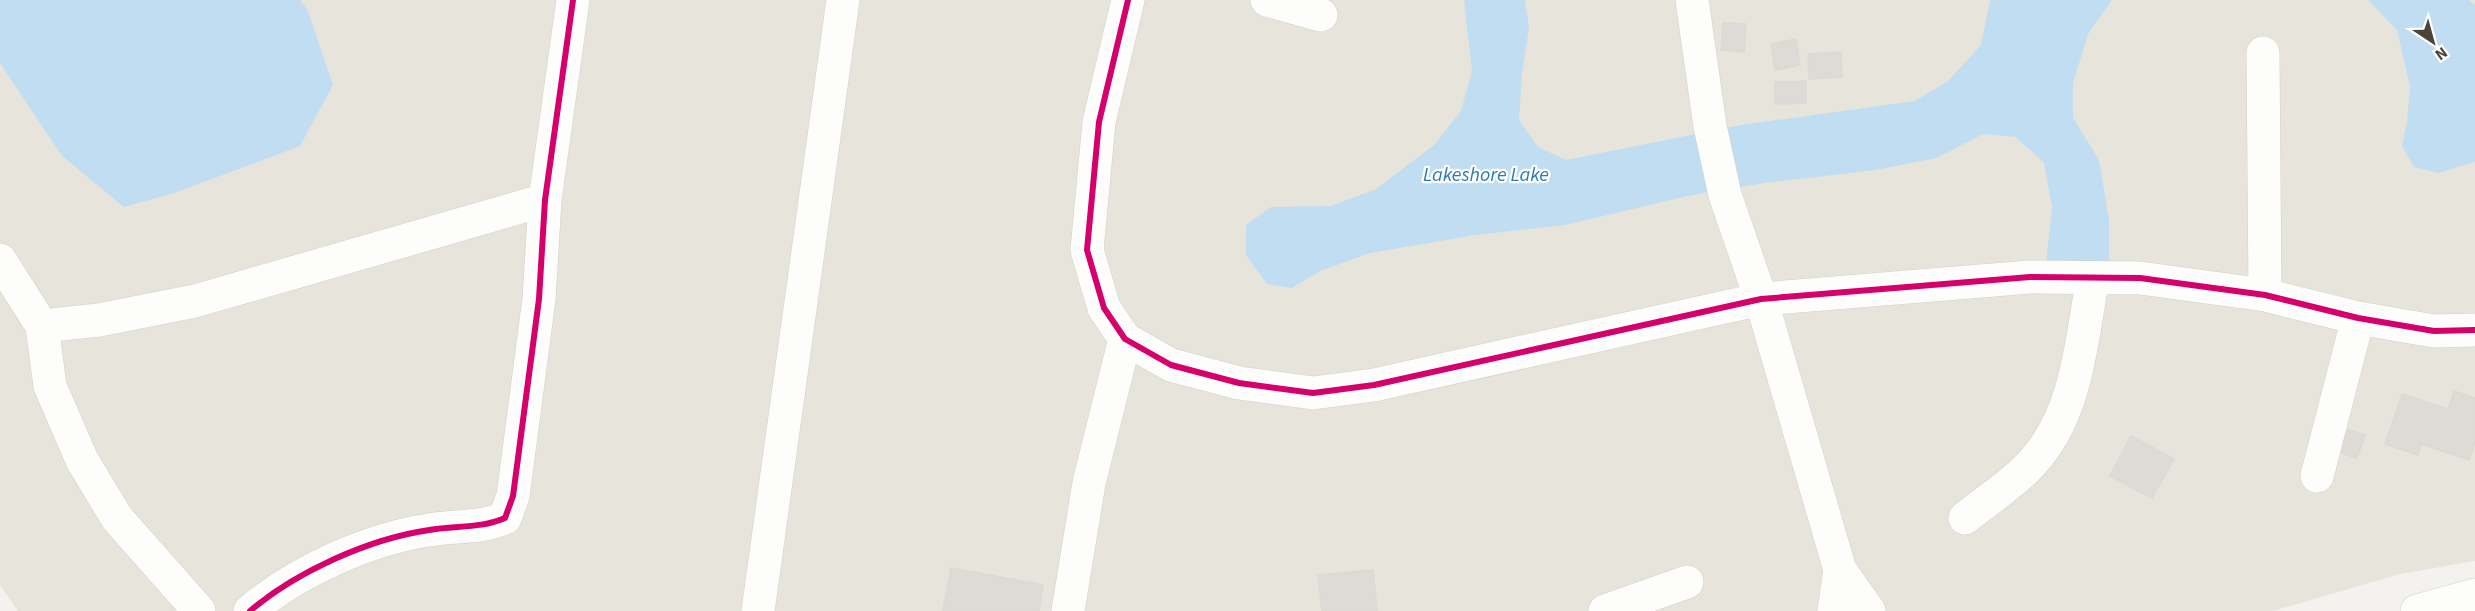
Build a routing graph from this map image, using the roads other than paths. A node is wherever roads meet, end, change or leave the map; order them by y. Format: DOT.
graph roads {
  1 [pos="573,0"];
  2 [pos="843,0"];
  3 [pos="1128,0"];
  4 [pos="1267,0"];
  5 [pos="1692,0"];
  6 [pos="1321,15"];
  7 [pos="2263,54"];
  8 [pos="545,200"];
  9 [pos="0,260"];
  10 [pos="2092,278"];
  11 [pos="2265,295"];
  12 [pos="1761,299"];
  13 [pos="2358,318"];
  14 [pos="42,326"];
  15 [pos="2475,330"];
  16 [pos="1125,339"];
  17 [pos="2317,476"];
  18 [pos="1965,518"];
  19 [pos="1840,570"];
  20 [pos="1687,582"];
  21 [pos="2475,595"];
  22 [pos="199,611"];
  23 [pos="250,611"];
  24 [pos="758,611"];
  25 [pos="1068,611"];
  26 [pos="1605,611"];
  27 [pos="1834,611"];
  28 [pos="1869,611"];
  29 [pos="2417,611"];
  1 -- 8 [label="street"];
  2 -- 24 [label="street"];
  3 -- 16 [label="street"];
  4 -- 6 [label="street"];
  5 -- 12 [label="street"];
  7 -- 11 [label="street"];
  8 -- 14 [label="street"];
  8 -- 23 [label="street"];
  9 -- 14 [label="street"];
  10 -- 11 [label="street"];
  10 -- 12 [label="street"];
  10 -- 18 [label="street"];
  11 -- 13 [label="street"];
  12 -- 16 [label="street"];
  12 -- 19 [label="street"];
  13 -- 15 [label="street"];
  13 -- 17 [label="street"];
  14 -- 22 [label="street"];
  16 -- 25 [label="street"];
  19 -- 27 [label="street"];
  19 -- 28 [label="street"];
  20 -- 26 [label="street"];
  21 -- 29 [label="street"];
}
